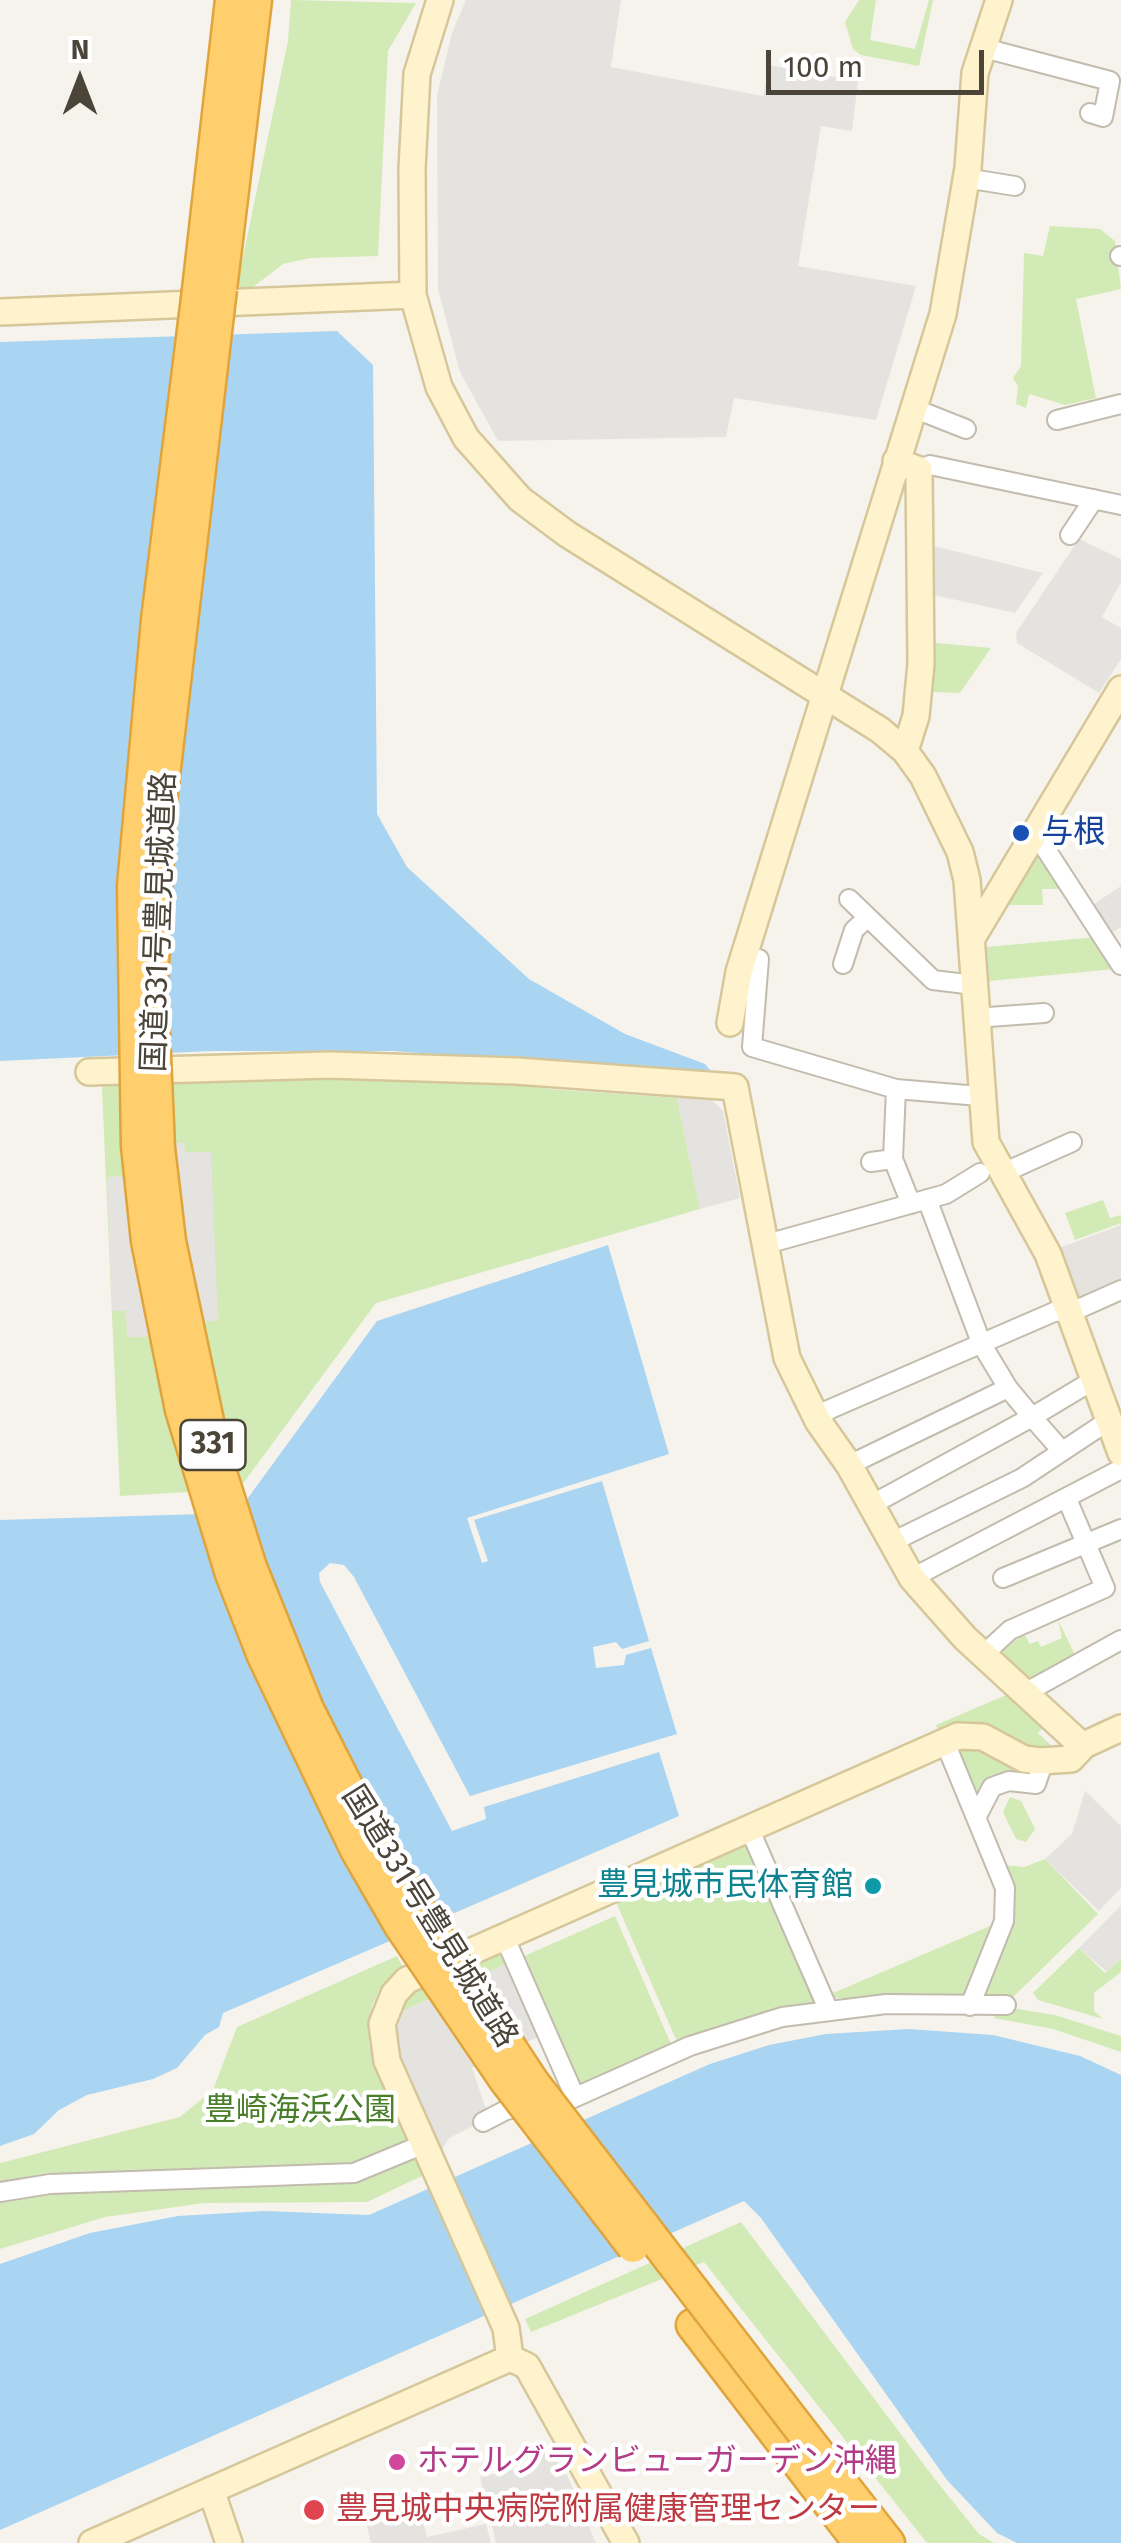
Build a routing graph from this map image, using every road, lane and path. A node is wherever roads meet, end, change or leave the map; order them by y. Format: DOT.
graph roads {
  1 [pos="215,0"];
  2 [pos="232,0"];
  3 [pos="256,0"];
  4 [pos="271,0"];
  5 [pos="440,0"];
  6 [pos="999,0"];
  7 [pos="980,46"];
  8 [pos="234,78"];
  9 [pos="1090,113"];
  10 [pos="965,178"];
  11 [pos="1015,186"];
  12 [pos="413,296"];
  13 [pos="0,312"];
  14 [pos="1121,404"];
  15 [pos="913,408"];
  16 [pos="1058,420"];
  17 [pos="966,429"];
  18 [pos="908,466"];
  19 [pos="1094,499"];
  20 [pos="1121,505"];
  21 [pos="1070,535"];
  22 [pos="1121,689"];
  23 [pos="825,695"];
  24 [pos="905,751"];
  25 [pos="1034,831"];
  26 [pos="1014,866"];
  27 [pos="966,880"];
  28 [pos="849,898"];
  29 [pos="867,918"];
  30 [pos="972,938"];
  31 [pos="759,959"];
  32 [pos="843,964"];
  33 [pos="1121,965"];
  34 [pos="974,985"];
  35 [pos="1044,1013"];
  36 [pos="974,1018"];
  37 [pos="730,1022"];
  38 [pos="89,1072"];
  39 [pos="896,1089"];
  40 [pos="980,1096"];
  41 [pos="1072,1142"];
  42 [pos="894,1159"];
  43 [pos="871,1162"];
  44 [pos="991,1173"];
  45 [pos="920,1201"];
  46 [pos="763,1245"];
  47 [pos="1121,1290"];
  48 [pos="1070,1311"];
  49 [pos="982,1345"];
  50 [pos="1092,1381"];
  51 [pos="1008,1388"];
  52 [pos="1032,1416"];
  53 [pos="818,1421"];
  54 [pos="1108,1421"];
  55 [pos="1061,1450"];
  56 [pos="1121,1453"];
  57 [pos="849,1465"];
  58 [pos="1121,1469"];
  59 [pos="1067,1499"];
  60 [pos="871,1505"];
  61 [pos="1121,1529"];
  62 [pos="892,1542"];
  63 [pos="1086,1542"];
  64 [pos="912,1578"];
  65 [pos="1003,1578"];
  66 [pos="1113,1585"];
  67 [pos="1121,1640"];
  68 [pos="984,1654"];
  69 [pos="1025,1693"];
  70 [pos="1121,1728"];
  71 [pos="1084,1745"];
  72 [pos="949,1752"];
  73 [pos="1040,1772"];
  74 [pos="977,1816"];
  75 [pos="753,1838"];
  76 [pos="508,1946"];
  77 [pos="1006,2005"];
  78 [pos="970,2006"];
  79 [pos="828,2009"];
  80 [pos="575,2097"];
  81 [pos="483,2122"];
  82 [pos="424,2144"];
  83 [pos="0,2192"];
  84 [pos="510,2358"];
  85 [pos="211,2490"];
  86 [pos="857,2533"];
  87 [pos="92,2543"];
  88 [pos="229,2543"];
  89 [pos="626,2543"];
  90 [pos="888,2543"];
  91 [pos="897,2543"];
  1 -- 8 [label="highway"];
  2 -- 8 [label="highway, 国道331号豊見城道路 / 331"];
  3 -- 8 [label="highway, 国道331号豊見城道路 / 331"];
  4 -- 8 [label="highway"];
  5 -- 12 [label="street"];
  6 -- 7 [label="street"];
  7 -- 9 [label="street"];
  7 -- 10 [label="street"];
  8 -- 86 [label="highway, 国道331号豊見城道路 / 331, bridge"];
  10 -- 11 [label="street"];
  10 -- 15 [label="street"];
  12 -- 13 [label="street"];
  12 -- 23 [label="street"];
  14 -- 16 [label="street"];
  15 -- 17 [label="street"];
  15 -- 18 [label="street"];
  18 -- 19 [label="street"];
  18 -- 23 [label="street"];
  18 -- 24 [label="street"];
  19 -- 20 [label="street"];
  19 -- 21 [label="street"];
  22 -- 25 [label="street"];
  23 -- 24 [label="street"];
  23 -- 37 [label="street"];
  24 -- 27 [label="street"];
  25 -- 26 [label="street"];
  25 -- 33 [label="street"];
  26 -- 27 [label="street"];
  26 -- 30 [label="street"];
  27 -- 30 [label="street"];
  28 -- 29 [label="street"];
  29 -- 32 [label="street"];
  29 -- 34 [label="street"];
  30 -- 34 [label="street"];
  31 -- 39 [label="street"];
  34 -- 36 [label="street"];
  35 -- 36 [label="street"];
  36 -- 40 [label="street"];
  38 -- 46 [label="street"];
  39 -- 40 [label="street"];
  39 -- 42 [label="street"];
  40 -- 44 [label="street"];
  41 -- 44 [label="street"];
  42 -- 43 [label="street"];
  42 -- 45 [label="street"];
  44 -- 45 [label="street"];
  44 -- 48 [label="street"];
  45 -- 46 [label="street"];
  45 -- 49 [label="street"];
  46 -- 53 [label="street"];
  47 -- 48 [label="street"];
  48 -- 49 [label="street"];
  48 -- 50 [label="street"];
  49 -- 51 [label="street"];
  49 -- 53 [label="street"];
  50 -- 52 [label="street"];
  50 -- 54 [label="street"];
  51 -- 52 [label="street"];
  51 -- 57 [label="street"];
  52 -- 55 [label="street"];
  52 -- 60 [label="street"];
  53 -- 57 [label="street"];
  54 -- 55 [label="street"];
  54 -- 56 [label="street"];
  55 -- 62 [label="street"];
  57 -- 60 [label="street"];
  58 -- 59 [label="street"];
  59 -- 63 [label="street"];
  59 -- 64 [label="street"];
  60 -- 62 [label="street"];
  61 -- 63 [label="street"];
  62 -- 64 [label="street"];
  63 -- 65 [label="street"];
  63 -- 66 [label="street"];
  64 -- 68 [label="street"];
  66 -- 68 [label="street"];
  67 -- 69 [label="street"];
  68 -- 69 [label="street"];
  69 -- 71 [label="street"];
  70 -- 71 [label="street"];
  71 -- 82 [label="street"];
  72 -- 74 [label="street"];
  73 -- 74 [label="street"];
  74 -- 78 [label="street"];
  75 -- 79 [label="street"];
  76 -- 80 [label="street"];
  77 -- 78 [label="street"];
  78 -- 79 [label="street"];
  79 -- 80 [label="street"];
  80 -- 81 [label="street"];
  82 -- 83 [label="street"];
  82 -- 84 [label="street"];
  84 -- 85 [label="street"];
  84 -- 89 [label="street"];
  85 -- 87 [label="street"];
  85 -- 88 [label="street"];
  86 -- 90 [label="highway, 国道331号豊見城道路 / 331"];
  86 -- 91 [label="highway, 331"];
}
